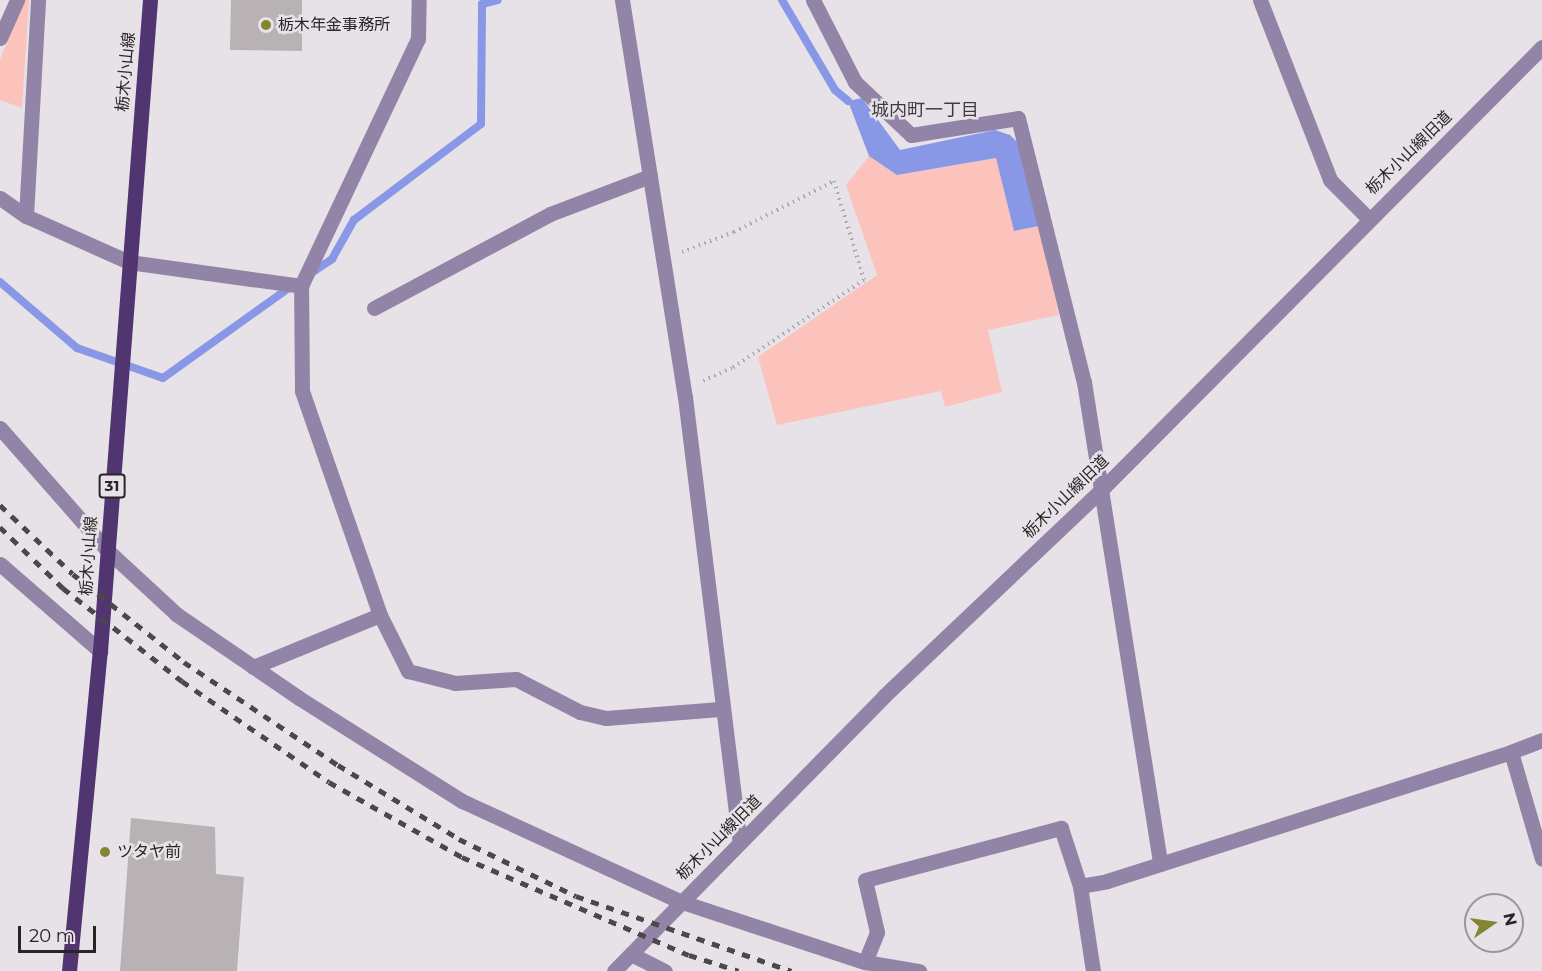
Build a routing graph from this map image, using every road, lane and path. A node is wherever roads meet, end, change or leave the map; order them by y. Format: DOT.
graph roads {
  1 [pos="16,0"];
  2 [pos="38,0"];
  3 [pos="150,0"];
  4 [pos="419,0"];
  5 [pos="622,0"];
  6 [pos="813,0"];
  7 [pos="1260,0"];
  8 [pos="0,38"];
  9 [pos="1542,47"];
  10 [pos="650,176"];
  11 [pos="0,198"];
  12 [pos="26,216"];
  13 [pos="1368,218"];
  14 [pos="663,259"];
  15 [pos="129,262"];
  16 [pos="301,286"];
  17 [pos="375,308"];
  18 [pos="700,382"];
  19 [pos="0,428"];
  20 [pos="1104,487"];
  21 [pos="107,550"];
  22 [pos="0,564"];
  23 [pos="380,615"];
  24 [pos="100,651"];
  25 [pos="253,667"];
  26 [pos="720,709"];
  27 [pos="1542,740"];
  28 [pos="1510,752"];
  29 [pos="740,843"];
  30 [pos="1542,859"];
  31 [pos="1160,864"];
  32 [pos="1080,886"];
  33 [pos="681,902"];
  34 [pos="631,954"];
  35 [pos="866,962"];
  36 [pos="69,971"];
  37 [pos="614,971"];
  38 [pos="665,971"];
  39 [pos="919,971"];
  40 [pos="1093,971"];
  1 -- 8 [label="street"];
  2 -- 12 [label="street"];
  3 -- 15 [label="main road, 栃木小山線 / 31"];
  4 -- 16 [label="street"];
  5 -- 10 [label="street"];
  6 -- 20 [label="street"];
  7 -- 13 [label="street"];
  9 -- 13 [label="street, 栃木小山線旧道"];
  10 -- 14 [label="street"];
  10 -- 17 [label="street"];
  11 -- 12 [label="street"];
  12 -- 15 [label="street"];
  13 -- 20 [label="street, 栃木小山線旧道"];
  14 -- 18 [label="path"];
  14 -- 26 [label="street"];
  15 -- 16 [label="street"];
  15 -- 21 [label="main road, 栃木小山線 / 31"];
  16 -- 23 [label="street"];
  19 -- 21 [label="street"];
  20 -- 29 [label="street, 栃木小山線旧道"];
  20 -- 31 [label="street"];
  21 -- 24 [label="main road, 栃木小山線 / 31"];
  21 -- 25 [label="street"];
  22 -- 24 [label="street"];
  23 -- 25 [label="street"];
  23 -- 26 [label="street"];
  24 -- 36 [label="main road, 栃木小山線 / 31"];
  25 -- 33 [label="street"];
  26 -- 29 [label="street"];
  27 -- 28 [label="street"];
  28 -- 30 [label="street"];
  28 -- 31 [label="street"];
  29 -- 33 [label="street, 栃木小山線旧道"];
  31 -- 32 [label="street"];
  32 -- 35 [label="street"];
  32 -- 40 [label="street"];
  33 -- 34 [label="street, 栃木小山線旧道"];
  33 -- 35 [label="street"];
  34 -- 37 [label="street, 栃木小山線旧道"];
  34 -- 38 [label="street"];
  35 -- 39 [label="street"];
}
